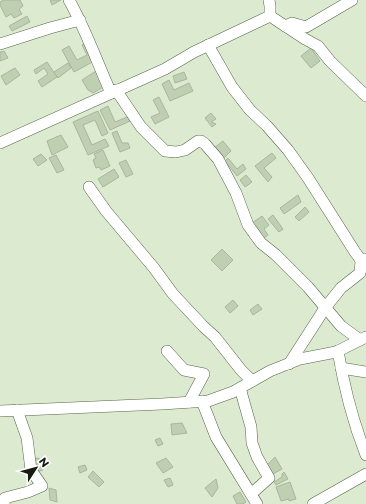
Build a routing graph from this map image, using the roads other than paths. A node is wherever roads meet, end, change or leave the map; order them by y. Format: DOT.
graph roads {
  1 [pos="69,0"];
  2 [pos="269,0"];
  3 [pos="352,0"];
  4 [pos="270,16"];
  5 [pos="80,20"];
  6 [pos="284,26"];
  7 [pos="0,44"];
  8 [pos="208,45"];
  9 [pos="114,92"];
  10 [pos="366,96"];
  11 [pos="0,143"];
  12 [pos="89,187"];
  13 [pos="364,262"];
  14 [pos="325,308"];
  15 [pos="363,338"];
  16 [pos="167,351"];
  17 [pos="338,351"];
  18 [pos="289,364"];
  19 [pos="341,368"];
  20 [pos="366,372"];
  21 [pos="252,381"];
  22 [pos="240,388"];
  23 [pos="202,401"];
  24 [pos="189,402"];
  25 [pos="16,410"];
  26 [pos="0,411"];
  27 [pos="366,455"];
  28 [pos="366,474"];
  29 [pos="251,494"];
  30 [pos="4,504"];
  31 [pos="257,504"];
  32 [pos="314,504"];
  1 -- 5 [label="street"];
  2 -- 4 [label="street"];
  3 -- 6 [label="street"];
  4 -- 6 [label="street"];
  4 -- 8 [label="street"];
  5 -- 7 [label="street"];
  5 -- 9 [label="street"];
  6 -- 10 [label="street"];
  8 -- 9 [label="street"];
  8 -- 13 [label="street"];
  9 -- 11 [label="street"];
  9 -- 14 [label="street"];
  12 -- 21 [label="street"];
  13 -- 14 [label="street"];
  14 -- 15 [label="street"];
  14 -- 18 [label="street"];
  15 -- 17 [label="street"];
  16 -- 24 [label="street"];
  17 -- 18 [label="street"];
  17 -- 19 [label="street"];
  18 -- 21 [label="street"];
  19 -- 20 [label="street"];
  19 -- 27 [label="street"];
  21 -- 22 [label="street"];
  22 -- 23 [label="street"];
  22 -- 29 [label="street"];
  23 -- 24 [label="street"];
  23 -- 29 [label="street"];
  24 -- 25 [label="street"];
  25 -- 26 [label="street"];
  25 -- 30 [label="street"];
  28 -- 32 [label="street"];
  29 -- 31 [label="street"];
}
